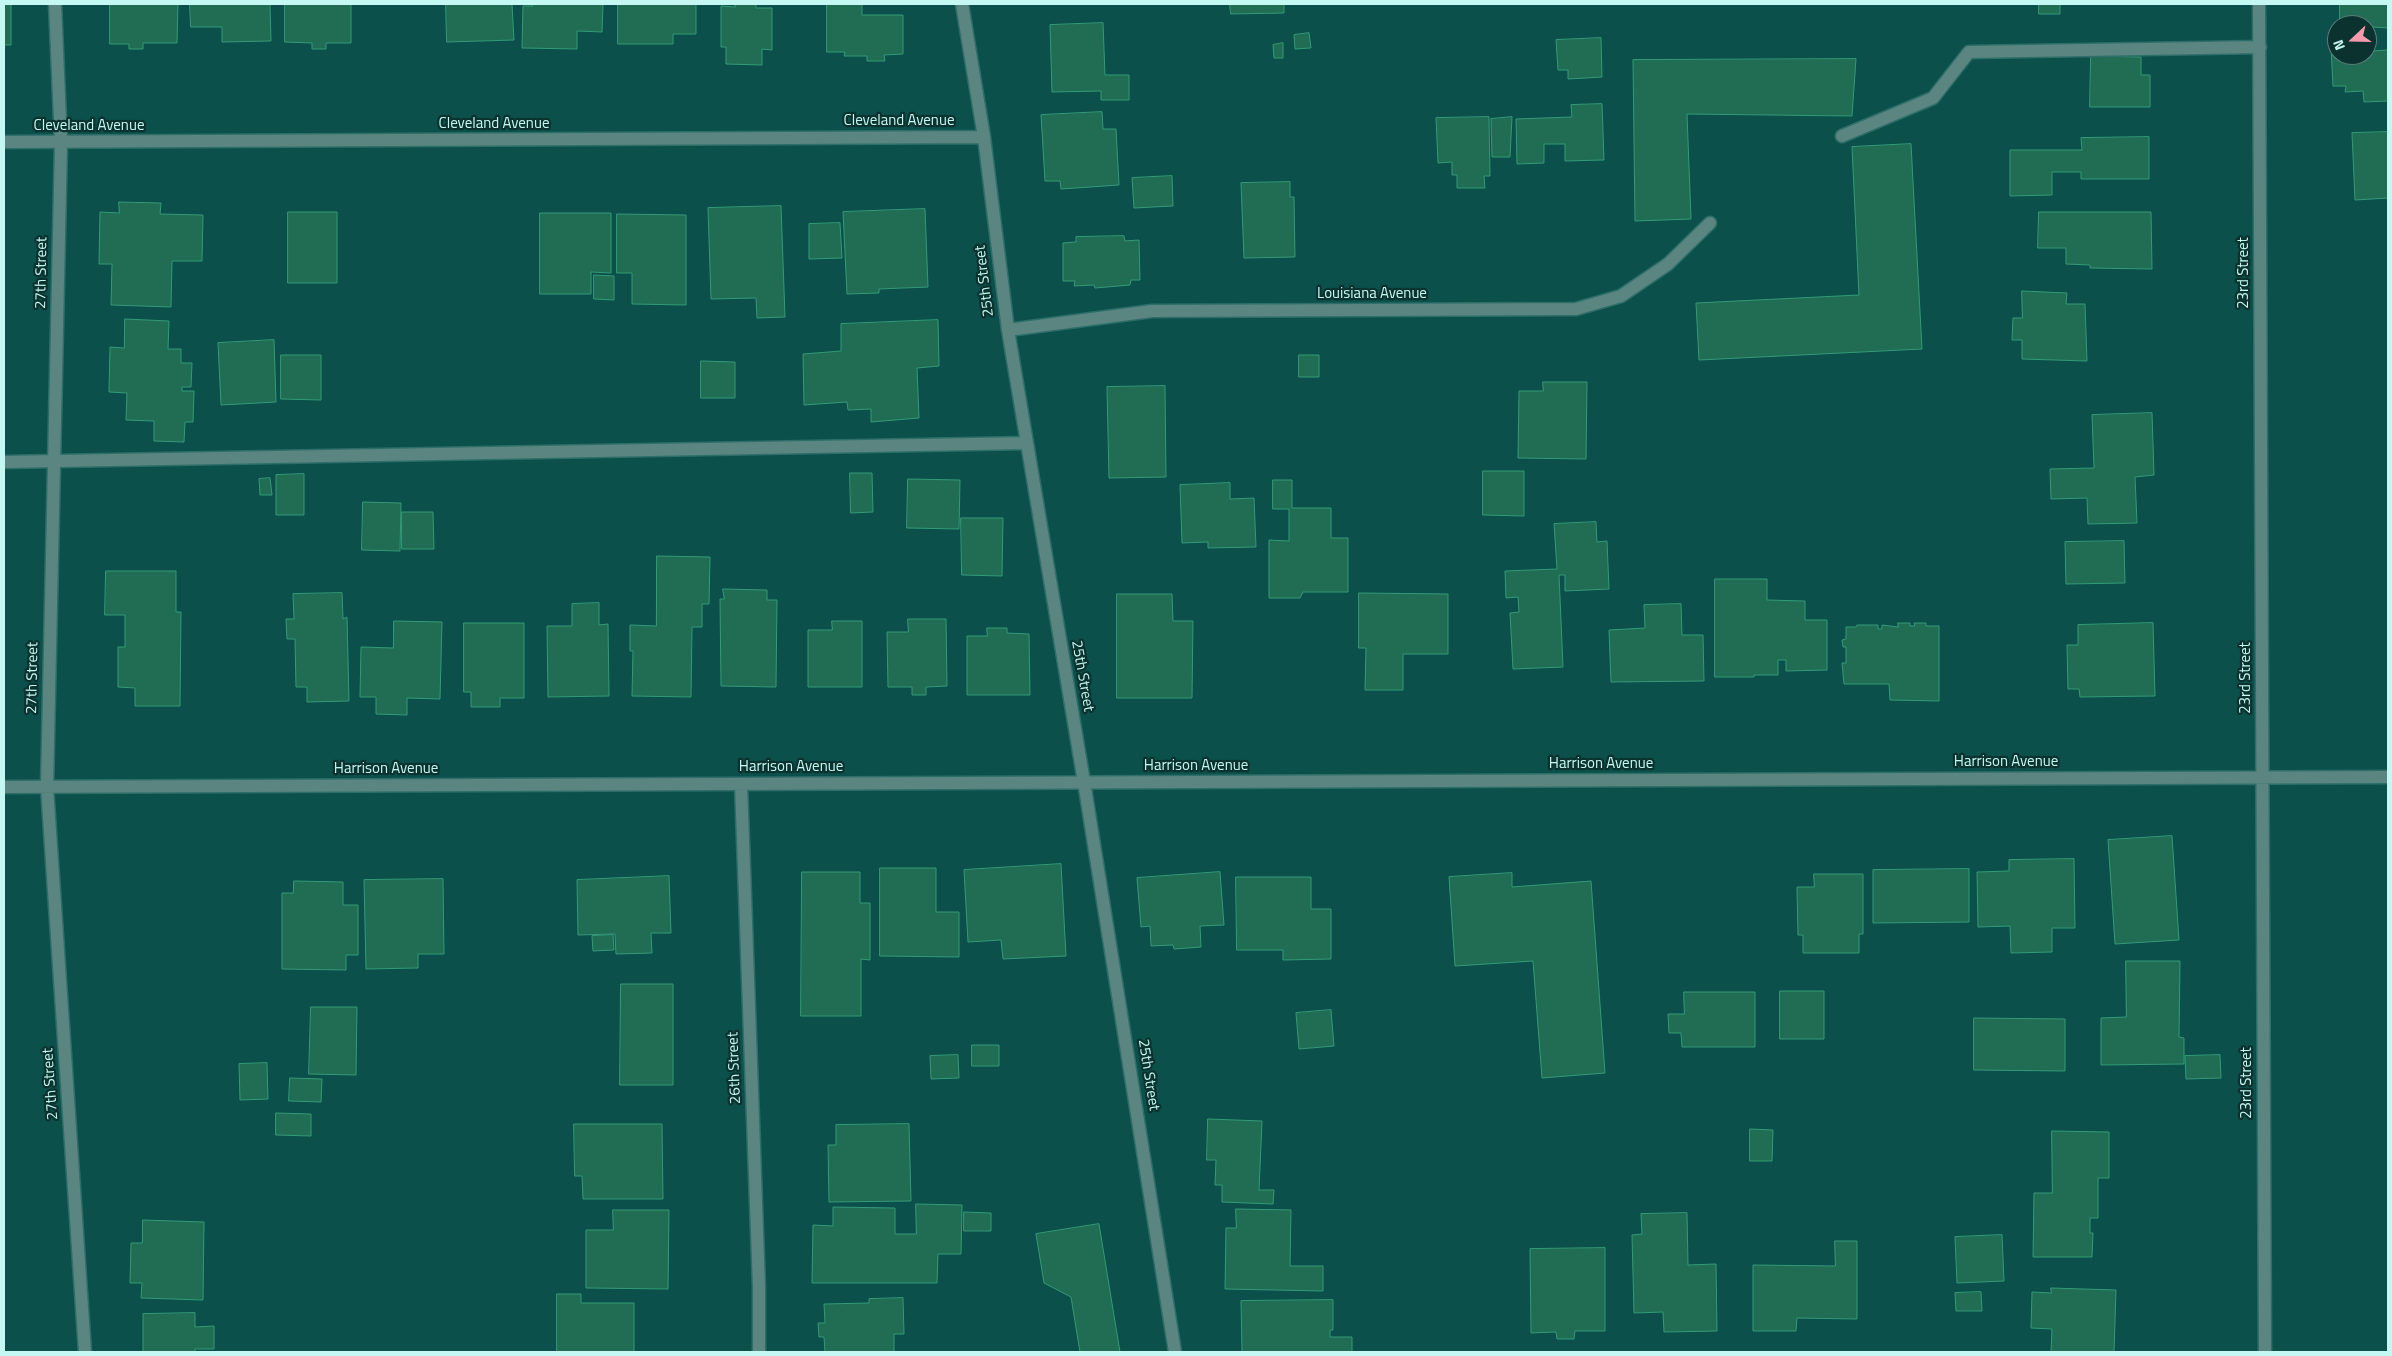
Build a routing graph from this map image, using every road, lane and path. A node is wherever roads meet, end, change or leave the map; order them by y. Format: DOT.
graph roads {
  1 [pos="55,4"];
  2 [pos="962,4"];
  3 [pos="2259,4"];
  4 [pos="2260,47"];
  5 [pos="1842,136"];
  6 [pos="984,137"];
  7 [pos="4,142"];
  8 [pos="61,143"];
  9 [pos="1710,223"];
  10 [pos="1008,330"];
  11 [pos="1027,443"];
  12 [pos="54,461"];
  13 [pos="4,462"];
  14 [pos="2262,777"];
  15 [pos="2388,777"];
  16 [pos="1084,782"];
  17 [pos="740,784"];
  18 [pos="4,787"];
  19 [pos="47,787"];
  20 [pos="85,1352"];
  21 [pos="759,1352"];
  22 [pos="1175,1352"];
  23 [pos="2265,1352"];
  1 -- 8 [label="street, 27th Street"];
  2 -- 6 [label="street, 25th Street"];
  3 -- 4 [label="street, 23rd Street"];
  4 -- 5 [label="street"];
  4 -- 14 [label="street, 23rd Street"];
  6 -- 8 [label="street, Cleveland Avenue"];
  6 -- 10 [label="street, 25th Street"];
  7 -- 8 [label="street, Cleveland Avenue"];
  8 -- 12 [label="street, 27th Street"];
  9 -- 10 [label="street, Louisiana Avenue"];
  10 -- 11 [label="street, 25th Street"];
  11 -- 12 [label="street"];
  11 -- 16 [label="street, 25th Street"];
  12 -- 13 [label="street"];
  12 -- 19 [label="street, 27th Street"];
  14 -- 15 [label="street, Harrison Avenue"];
  14 -- 16 [label="street, Harrison Avenue"];
  14 -- 23 [label="street, 23rd Street"];
  16 -- 17 [label="street, Harrison Avenue"];
  16 -- 22 [label="street, 25th Street"];
  17 -- 19 [label="street, Harrison Avenue"];
  17 -- 21 [label="street, 26th Street"];
  18 -- 19 [label="street, Harrison Avenue"];
  19 -- 20 [label="street, 27th Street"];
}
